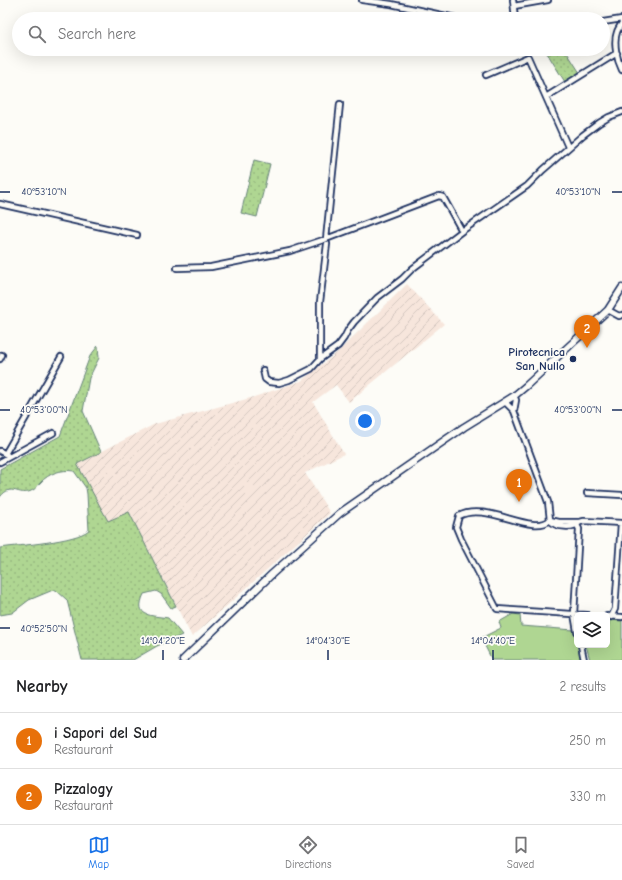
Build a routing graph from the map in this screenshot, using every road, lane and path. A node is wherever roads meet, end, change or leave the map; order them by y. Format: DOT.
graph roads {
  1 [pos="362,0"];
  2 [pos="513,0"];
  3 [pos="548,0"];
  4 [pos="514,6"];
  5 [pos="428,12"];
  6 [pos="514,12"];
  7 [pos="622,19"];
  8 [pos="610,21"];
  9 [pos="622,23"];
  10 [pos="617,53"];
  11 [pos="622,70"];
  12 [pos="486,75"];
  13 [pos="546,96"];
  14 [pos="340,104"];
  15 [pos="622,112"];
  16 [pos="568,147"];
  17 [pos="0,204"];
  18 [pos="462,231"];
  19 [pos="137,235"];
  20 [pos="326,242"];
  21 [pos="177,268"];
  22 [pos="622,288"];
  23 [pos="608,310"];
  24 [pos="622,315"];
  25 [pos="61,357"];
  26 [pos="320,359"];
  27 [pos="263,370"];
  28 [pos="514,396"];
  29 [pos="505,402"];
  30 [pos="514,411"];
  31 [pos="53,433"];
  32 [pos="2,452"];
  33 [pos="10,457"];
  34 [pos="0,462"];
  35 [pos="587,493"];
  36 [pos="622,494"];
  37 [pos="550,520"];
  38 [pos="622,523"];
  39 [pos="579,524"];
  40 [pos="574,612"];
  41 [pos="574,614"];
  42 [pos="610,615"];
  43 [pos="610,616"];
  44 [pos="622,617"];
  45 [pos="582,648"];
  46 [pos="184,660"];
  47 [pos="584,660"];
  1 -- 5 [label="street"];
  2 -- 4 [label="street"];
  3 -- 4 [label="street"];
  4 -- 6 [label="street"];
  7 -- 8 [label="street"];
  9 -- 10 [label="street"];
  10 -- 11 [label="street"];
  10 -- 13 [label="street"];
  12 -- 13 [label="street"];
  13 -- 16 [label="street"];
  14 -- 20 [label="street"];
  15 -- 16 [label="street"];
  16 -- 18 [label="street"];
  17 -- 19 [label="street"];
  18 -- 20 [label="street"];
  18 -- 26 [label="street"];
  20 -- 21 [label="street"];
  20 -- 26 [label="street"];
  22 -- 23 [label="street"];
  23 -- 24 [label="street"];
  23 -- 28 [label="street"];
  25 -- 32 [label="street"];
  26 -- 27 [label="street"];
  28 -- 29 [label="street"];
  28 -- 30 [label="street"];
  29 -- 30 [label="street"];
  29 -- 46 [label="street"];
  30 -- 37 [label="street"];
  31 -- 33 [label="street"];
  32 -- 33 [label="street"];
  33 -- 34 [label="street"];
  35 -- 36 [label="street"];
  37 -- 39 [label="street"];
  37 -- 41 [label="street"];
  38 -- 39 [label="street"];
  38 -- 42 [label="street"];
  39 -- 40 [label="street"];
  43 -- 44 [label="street"];
  45 -- 47 [label="street"];
}
